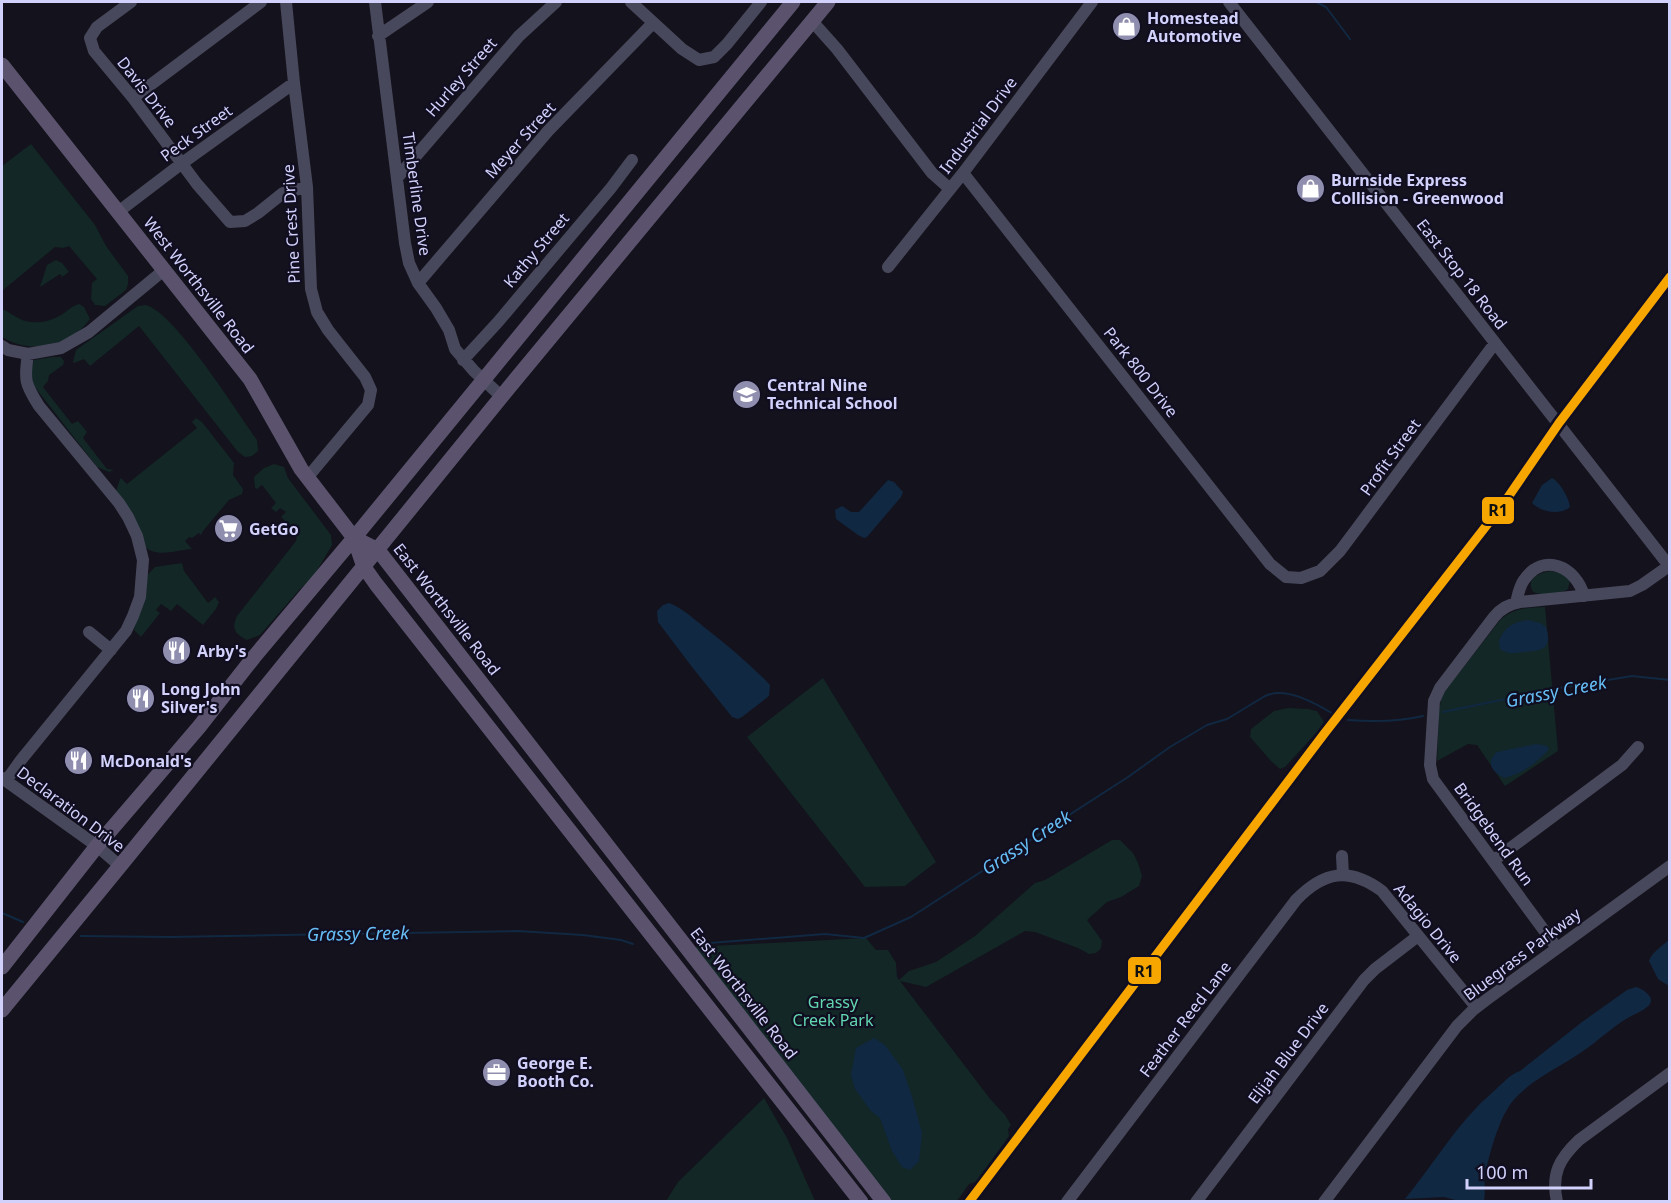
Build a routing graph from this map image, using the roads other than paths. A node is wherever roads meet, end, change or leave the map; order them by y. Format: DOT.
graph roads {
  1 [pos="131,2"];
  2 [pos="261,2"];
  3 [pos="286,2"];
  4 [pos="375,2"];
  5 [pos="428,2"];
  6 [pos="556,2"];
  7 [pos="631,2"];
  8 [pos="761,2"];
  9 [pos="793,2"];
  10 [pos="828,2"];
  11 [pos="1092,2"];
  12 [pos="1229,2"];
  13 [pos="812,21"];
  14 [pos="653,24"];
  15 [pos="378,36"];
  16 [pos="2,65"];
  17 [pos="294,83"];
  18 [pos="133,98"];
  19 [pos="632,160"];
  20 [pos="181,164"];
  21 [pos="963,173"];
  22 [pos="397,178"];
  23 [pos="307,187"];
  24 [pos="950,189"];
  25 [pos="118,212"];
  26 [pos="888,267"];
  27 [pos="164,270"];
  28 [pos="418,283"];
  29 [pos="1495,342"];
  30 [pos="2,346"];
  31 [pos="28,354"];
  32 [pos="463,360"];
  33 [pos="484,380"];
  34 [pos="502,397"];
  35 [pos="307,478"];
  36 [pos="354,538"];
  37 [pos="378,550"];
  38 [pos="364,567"];
  39 [pos="1669,567"];
  40 [pos="1301,578"];
  41 [pos="1584,596"];
  42 [pos="1516,603"];
  43 [pos="89,632"];
  44 [pos="111,650"];
  45 [pos="1638,747"];
  46 [pos="4,780"];
  47 [pos="97,846"];
  48 [pos="1342,856"];
  49 [pos="1493,861"];
  50 [pos="1670,866"];
  51 [pos="120,867"];
  52 [pos="1343,876"];
  53 [pos="1418,936"];
  54 [pos="1557,948"];
  55 [pos="2,967"];
  56 [pos="1476,1007"];
  57 [pos="2,1010"];
  58 [pos="1670,1073"];
  59 [pos="861,1202"];
  60 [pos="884,1202"];
  61 [pos="1067,1202"];
  62 [pos="1196,1202"];
  63 [pos="1324,1202"];
  64 [pos="1557,1202"];
  1 -- 18 [label="street, Davis Drive"];
  2 -- 18 [label="street"];
  3 -- 17 [label="street, Pine Crest Drive"];
  4 -- 15 [label="street, Timberline Drive"];
  5 -- 15 [label="street"];
  6 -- 22 [label="street, Hurley Street"];
  7 -- 14 [label="street"];
  8 -- 14 [label="street"];
  9 -- 33 [label="main road"];
  10 -- 13 [label="main road"];
  11 -- 21 [label="street, Industrial Drive"];
  12 -- 29 [label="street, East Stop 18 Road"];
  13 -- 24 [label="street"];
  13 -- 34 [label="main road"];
  14 -- 28 [label="street, Meyer Street"];
  15 -- 22 [label="street, Timberline Drive"];
  16 -- 25 [label="main road, West Worthsville Road"];
  17 -- 20 [label="street, Peck Street"];
  17 -- 23 [label="street, Pine Crest Drive"];
  18 -- 20 [label="street, Davis Drive"];
  19 -- 32 [label="street, Kathy Street"];
  20 -- 23 [label="street"];
  20 -- 25 [label="street, Peck Street"];
  21 -- 24 [label="street, Industrial Drive"];
  21 -- 40 [label="street, Park 800 Drive"];
  22 -- 28 [label="street, Timberline Drive"];
  23 -- 35 [label="street, Pine Crest Drive"];
  24 -- 26 [label="street, Industrial Drive"];
  25 -- 27 [label="main road, West Worthsville Road"];
  27 -- 31 [label="street"];
  27 -- 35 [label="main road, West Worthsville Road"];
  28 -- 32 [label="street, Timberline Drive"];
  29 -- 39 [label="street, East Stop 18 Road"];
  29 -- 40 [label="street, Profit Street"];
  30 -- 31 [label="street"];
  31 -- 44 [label="street"];
  32 -- 33 [label="street, Timberline Drive"];
  33 -- 34 [label="street, Timberline Drive"];
  33 -- 36 [label="main road"];
  34 -- 37 [label="main road"];
  35 -- 36 [label="main road, West Worthsville Road"];
  36 -- 37 [label="main road, East Worthsville Road"];
  36 -- 38 [label="main road"];
  36 -- 47 [label="main road"];
  37 -- 38 [label="main road"];
  37 -- 60 [label="main road, East Worthsville Road"];
  38 -- 51 [label="main road"];
  38 -- 59 [label="main road"];
  39 -- 41 [label="street"];
  41 -- 42 [label="street"];
  41 -- 42 [label="street"];
  42 -- 49 [label="street, Bridgebend Run"];
  43 -- 44 [label="street"];
  44 -- 46 [label="street"];
  45 -- 49 [label="street"];
  46 -- 47 [label="street, Declaration Drive"];
  47 -- 51 [label="street, Declaration Drive"];
  47 -- 55 [label="main road"];
  48 -- 52 [label="street"];
  49 -- 54 [label="street, Bridgebend Run"];
  50 -- 54 [label="street, Bluegrass Parkway"];
  51 -- 57 [label="main road"];
  52 -- 53 [label="street, Adagio Drive"];
  52 -- 61 [label="street, Feather Reed Lane"];
  53 -- 56 [label="street, Adagio Drive"];
  53 -- 62 [label="street, Elijah Blue Drive"];
  54 -- 56 [label="street, Bluegrass Parkway"];
  56 -- 63 [label="street, Bluegrass Parkway"];
  58 -- 64 [label="street"];
}
